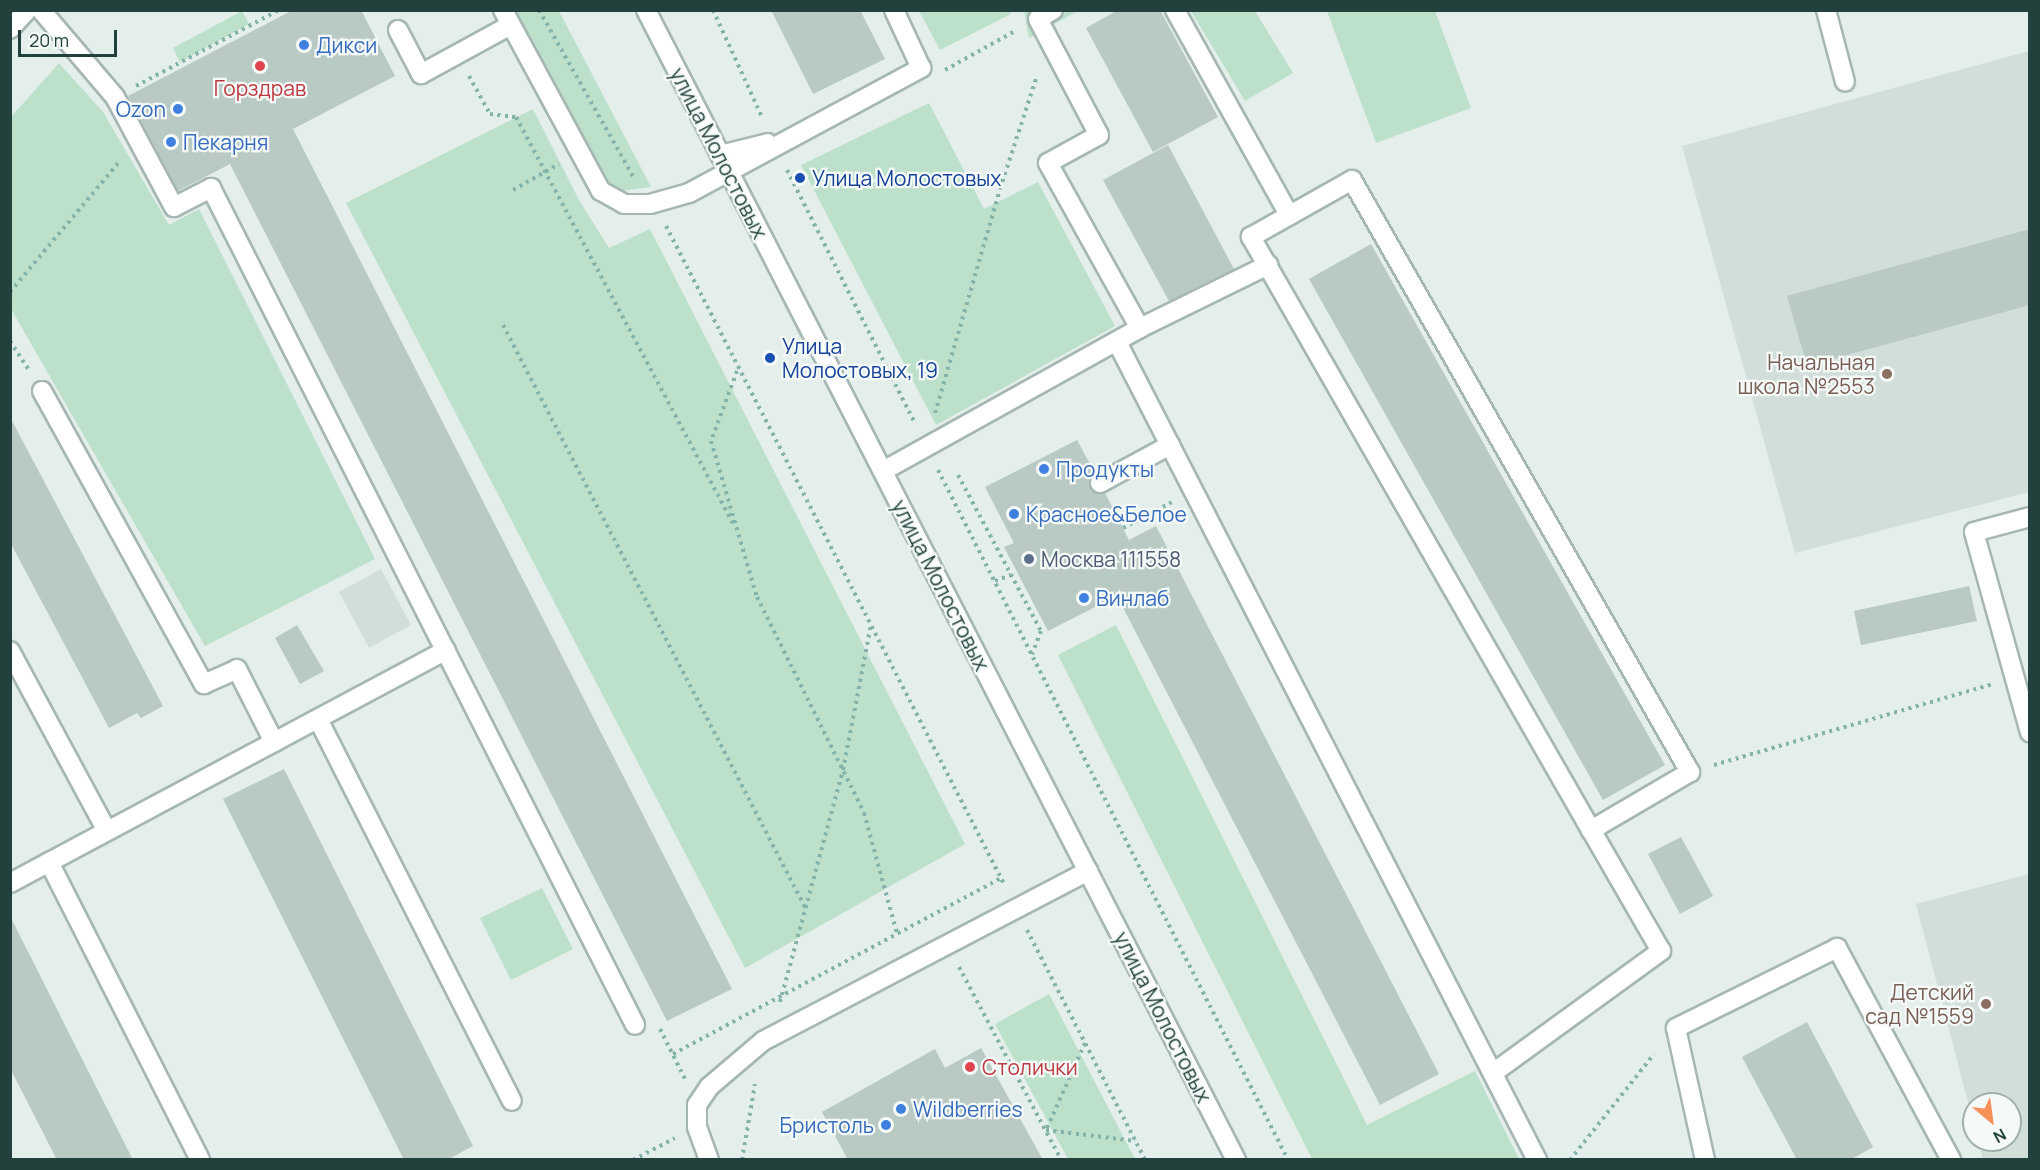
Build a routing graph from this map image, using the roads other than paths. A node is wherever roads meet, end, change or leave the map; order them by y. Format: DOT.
graph roads {
  1 [pos="27,10"];
  2 [pos="41,10"];
  3 [pos="646,10"];
  4 [pos="894,10"];
  5 [pos="1053,10"];
  6 [pos="1175,10"];
  7 [pos="1826,10"];
  8 [pos="507,18"];
  9 [pos="10,28"];
  10 [pos="398,30"];
  11 [pos="1845,82"];
  12 [pos="774,144"];
  13 [pos="720,155"];
  14 [pos="729,173"];
  15 [pos="1289,215"];
  16 [pos="1268,265"];
  17 [pos="1140,328"];
  18 [pos="1117,342"];
  19 [pos="42,391"];
  20 [pos="1170,445"];
  21 [pos="883,471"];
  22 [pos="1100,483"];
  23 [pos="2030,517"];
  24 [pos="447,650"];
  25 [pos="10,651"];
  26 [pos="318,719"];
  27 [pos="2030,732"];
  28 [pos="274,742"];
  29 [pos="1591,830"];
  30 [pos="107,831"];
  31 [pos="49,862"];
  32 [pos="1088,870"];
  33 [pos="10,883"];
  34 [pos="635,1025"];
  35 [pos="1493,1073"];
  36 [pos="512,1101"];
  37 [pos="200,1160"];
  38 [pos="710,1160"];
  39 [pos="1236,1160"];
  40 [pos="1537,1160"];
  41 [pos="1705,1160"];
  42 [pos="1951,1160"];
  1 -- 9 [label="street"];
  2 -- 24 [label="street"];
  3 -- 13 [label="street, улица Молостовых"];
  4 -- 12 [label="street"];
  5 -- 17 [label="street"];
  6 -- 15 [label="street"];
  7 -- 11 [label="street"];
  8 -- 10 [label="street"];
  8 -- 14 [label="street"];
  12 -- 13 [label="street"];
  12 -- 14 [label="street"];
  13 -- 14 [label="street, улица Молостовых"];
  14 -- 21 [label="street, улица Молостовых"];
  15 -- 16 [label="street"];
  15 -- 29 [label="street"];
  16 -- 17 [label="street"];
  16 -- 29 [label="street"];
  17 -- 18 [label="street"];
  18 -- 20 [label="street"];
  18 -- 21 [label="street"];
  19 -- 28 [label="street"];
  20 -- 22 [label="street"];
  20 -- 35 [label="street"];
  21 -- 32 [label="street, улица Молостовых"];
  23 -- 27 [label="street"];
  24 -- 26 [label="street"];
  24 -- 34 [label="street"];
  25 -- 30 [label="street"];
  26 -- 28 [label="street"];
  26 -- 36 [label="street"];
  28 -- 30 [label="street"];
  29 -- 35 [label="street"];
  30 -- 31 [label="street"];
  31 -- 33 [label="street"];
  31 -- 37 [label="street"];
  32 -- 38 [label="street"];
  32 -- 39 [label="street, улица Молостовых"];
  35 -- 40 [label="street"];
  41 -- 42 [label="street"];
}
